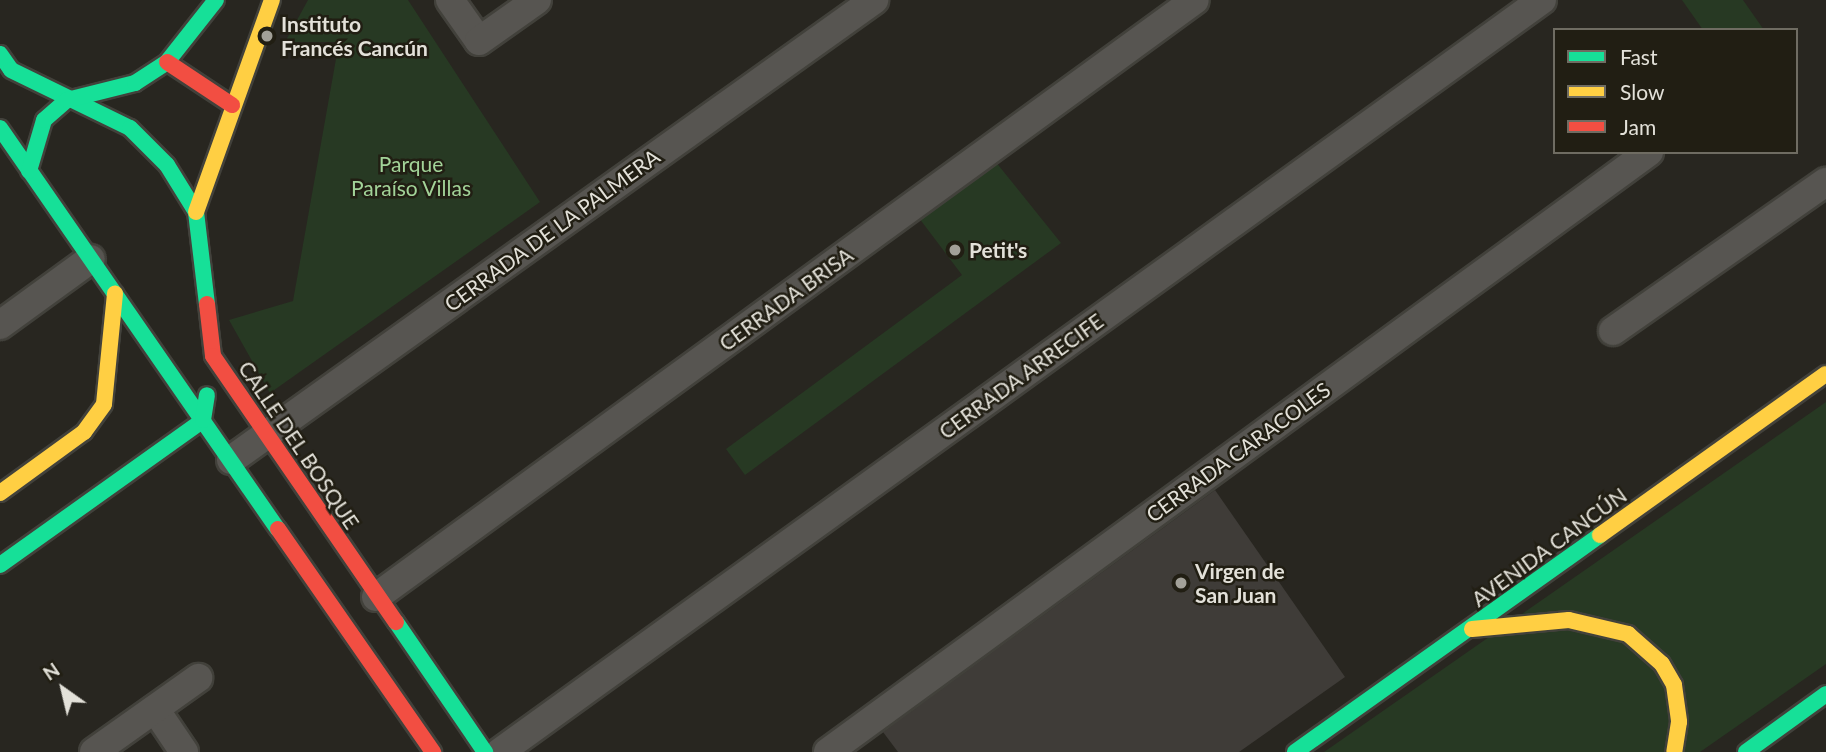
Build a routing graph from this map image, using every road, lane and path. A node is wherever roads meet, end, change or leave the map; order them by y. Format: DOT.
graph roads {
  1 [pos="216,0"];
  2 [pos="272,0"];
  3 [pos="450,0"];
  4 [pos="537,0"];
  5 [pos="874,0"];
  6 [pos="1195,0"];
  7 [pos="1542,0"];
  8 [pos="167,62"];
  9 [pos="4,67"];
  10 [pos="67,100"];
  11 [pos="232,105"];
  12 [pos="0,128"];
  13 [pos="1646,154"];
  14 [pos="29,171"];
  15 [pos="1826,182"];
  16 [pos="196,212"];
  17 [pos="91,259"];
  18 [pos="115,294"];
  19 [pos="0,325"];
  20 [pos="1613,331"];
  21 [pos="213,356"];
  22 [pos="1826,373"];
  23 [pos="203,420"];
  24 [pos="266,435"];
  25 [pos="231,460"];
  26 [pos="33,469"];
  27 [pos="0,493"];
  28 [pos="68,516"];
  29 [pos="0,565"];
  30 [pos="376,597"];
  31 [pos="1472,629"];
  32 [pos="198,678"];
  33 [pos="1826,694"];
  34 [pos="155,709"];
  35 [pos="94,752"];
  36 [pos="184,752"];
  37 [pos="433,752"];
  38 [pos="485,752"];
  39 [pos="500,752"];
  40 [pos="828,752"];
  41 [pos="1295,752"];
  42 [pos="1674,752"];
  43 [pos="1746,752"];
  1 -- 8 [label="street"];
  2 -- 11 [label="street"];
  3 -- 4 [label="street"];
  5 -- 24 [label="street, CERRADA DE LA PALMERA"];
  6 -- 30 [label="street, CERRADA BRISA"];
  7 -- 39 [label="street, CERRADA ARRECIFE"];
  8 -- 10 [label="street"];
  8 -- 11 [label="street"];
  9 -- 10 [label="street, CALLE DEL BOSQUE"];
  10 -- 14 [label="street"];
  10 -- 16 [label="street, CALLE DEL BOSQUE"];
  11 -- 16 [label="street"];
  12 -- 14 [label="street"];
  13 -- 40 [label="street, CERRADA CARACOLES"];
  14 -- 17 [label="street"];
  15 -- 20 [label="street"];
  16 -- 21 [label="street, CALLE DEL BOSQUE"];
  17 -- 18 [label="street"];
  17 -- 19 [label="street"];
  18 -- 23 [label="street"];
  18 -- 26 [label="street"];
  21 -- 23 [label="street"];
  21 -- 24 [label="street, CALLE DEL BOSQUE"];
  22 -- 31 [label="street, AVENIDA CANCÚN"];
  23 -- 25 [label="street"];
  23 -- 28 [label="street"];
  24 -- 25 [label="street, CERRADA DE LA PALMERA"];
  24 -- 30 [label="street, CALLE DEL BOSQUE"];
  25 -- 37 [label="street"];
  26 -- 27 [label="street"];
  26 -- 28 [label="street"];
  28 -- 29 [label="street"];
  30 -- 38 [label="street, CALLE DEL BOSQUE"];
  31 -- 41 [label="street, AVENIDA CANCÚN"];
  31 -- 42 [label="street"];
  32 -- 34 [label="street"];
  33 -- 43 [label="street"];
  34 -- 35 [label="street"];
  34 -- 36 [label="street"];
}
